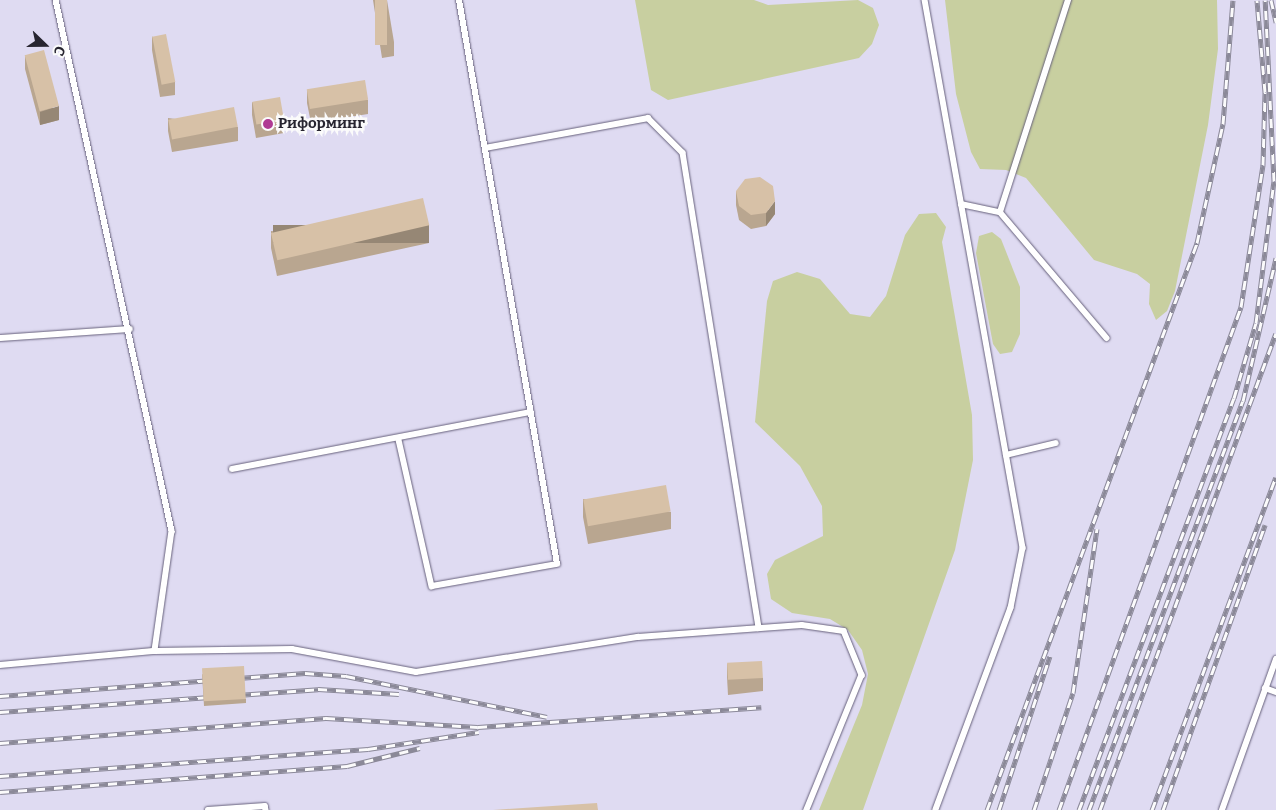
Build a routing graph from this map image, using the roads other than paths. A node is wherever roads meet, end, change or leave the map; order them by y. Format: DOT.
graph roads {
  1 [pos="56,0"];
  2 [pos="459,0"];
  3 [pos="925,0"];
  4 [pos="1068,0"];
  5 [pos="485,148"];
  6 [pos="961,204"];
  7 [pos="1000,212"];
  8 [pos="130,329"];
  9 [pos="0,338"];
  10 [pos="1107,338"];
  11 [pos="531,412"];
  12 [pos="399,440"];
  13 [pos="1056,443"];
  14 [pos="1006,455"];
  15 [pos="232,469"];
  16 [pos="759,628"];
  17 [pos="155,652"];
  18 [pos="1276,659"];
  19 [pos="0,665"];
  20 [pos="1265,688"];
  21 [pos="1276,692"];
  22 [pos="208,810"];
  23 [pos="266,810"];
  24 [pos="807,810"];
  25 [pos="936,810"];
  26 [pos="1222,810"];
  1 -- 8 [label="lane"];
  2 -- 5 [label="lane"];
  3 -- 6 [label="lane"];
  4 -- 7 [label="lane"];
  5 -- 11 [label="lane"];
  5 -- 16 [label="lane"];
  6 -- 7 [label="lane"];
  6 -- 14 [label="lane"];
  7 -- 10 [label="lane"];
  8 -- 9 [label="lane"];
  8 -- 17 [label="lane"];
  11 -- 12 [label="lane"];
  11 -- 12 [label="lane"];
  12 -- 15 [label="lane"];
  13 -- 14 [label="lane"];
  14 -- 25 [label="lane"];
  16 -- 17 [label="lane"];
  16 -- 24 [label="lane"];
  17 -- 19 [label="lane"];
  18 -- 20 [label="lane"];
  20 -- 21 [label="lane"];
  20 -- 26 [label="lane"];
  22 -- 23 [label="lane"];
}
